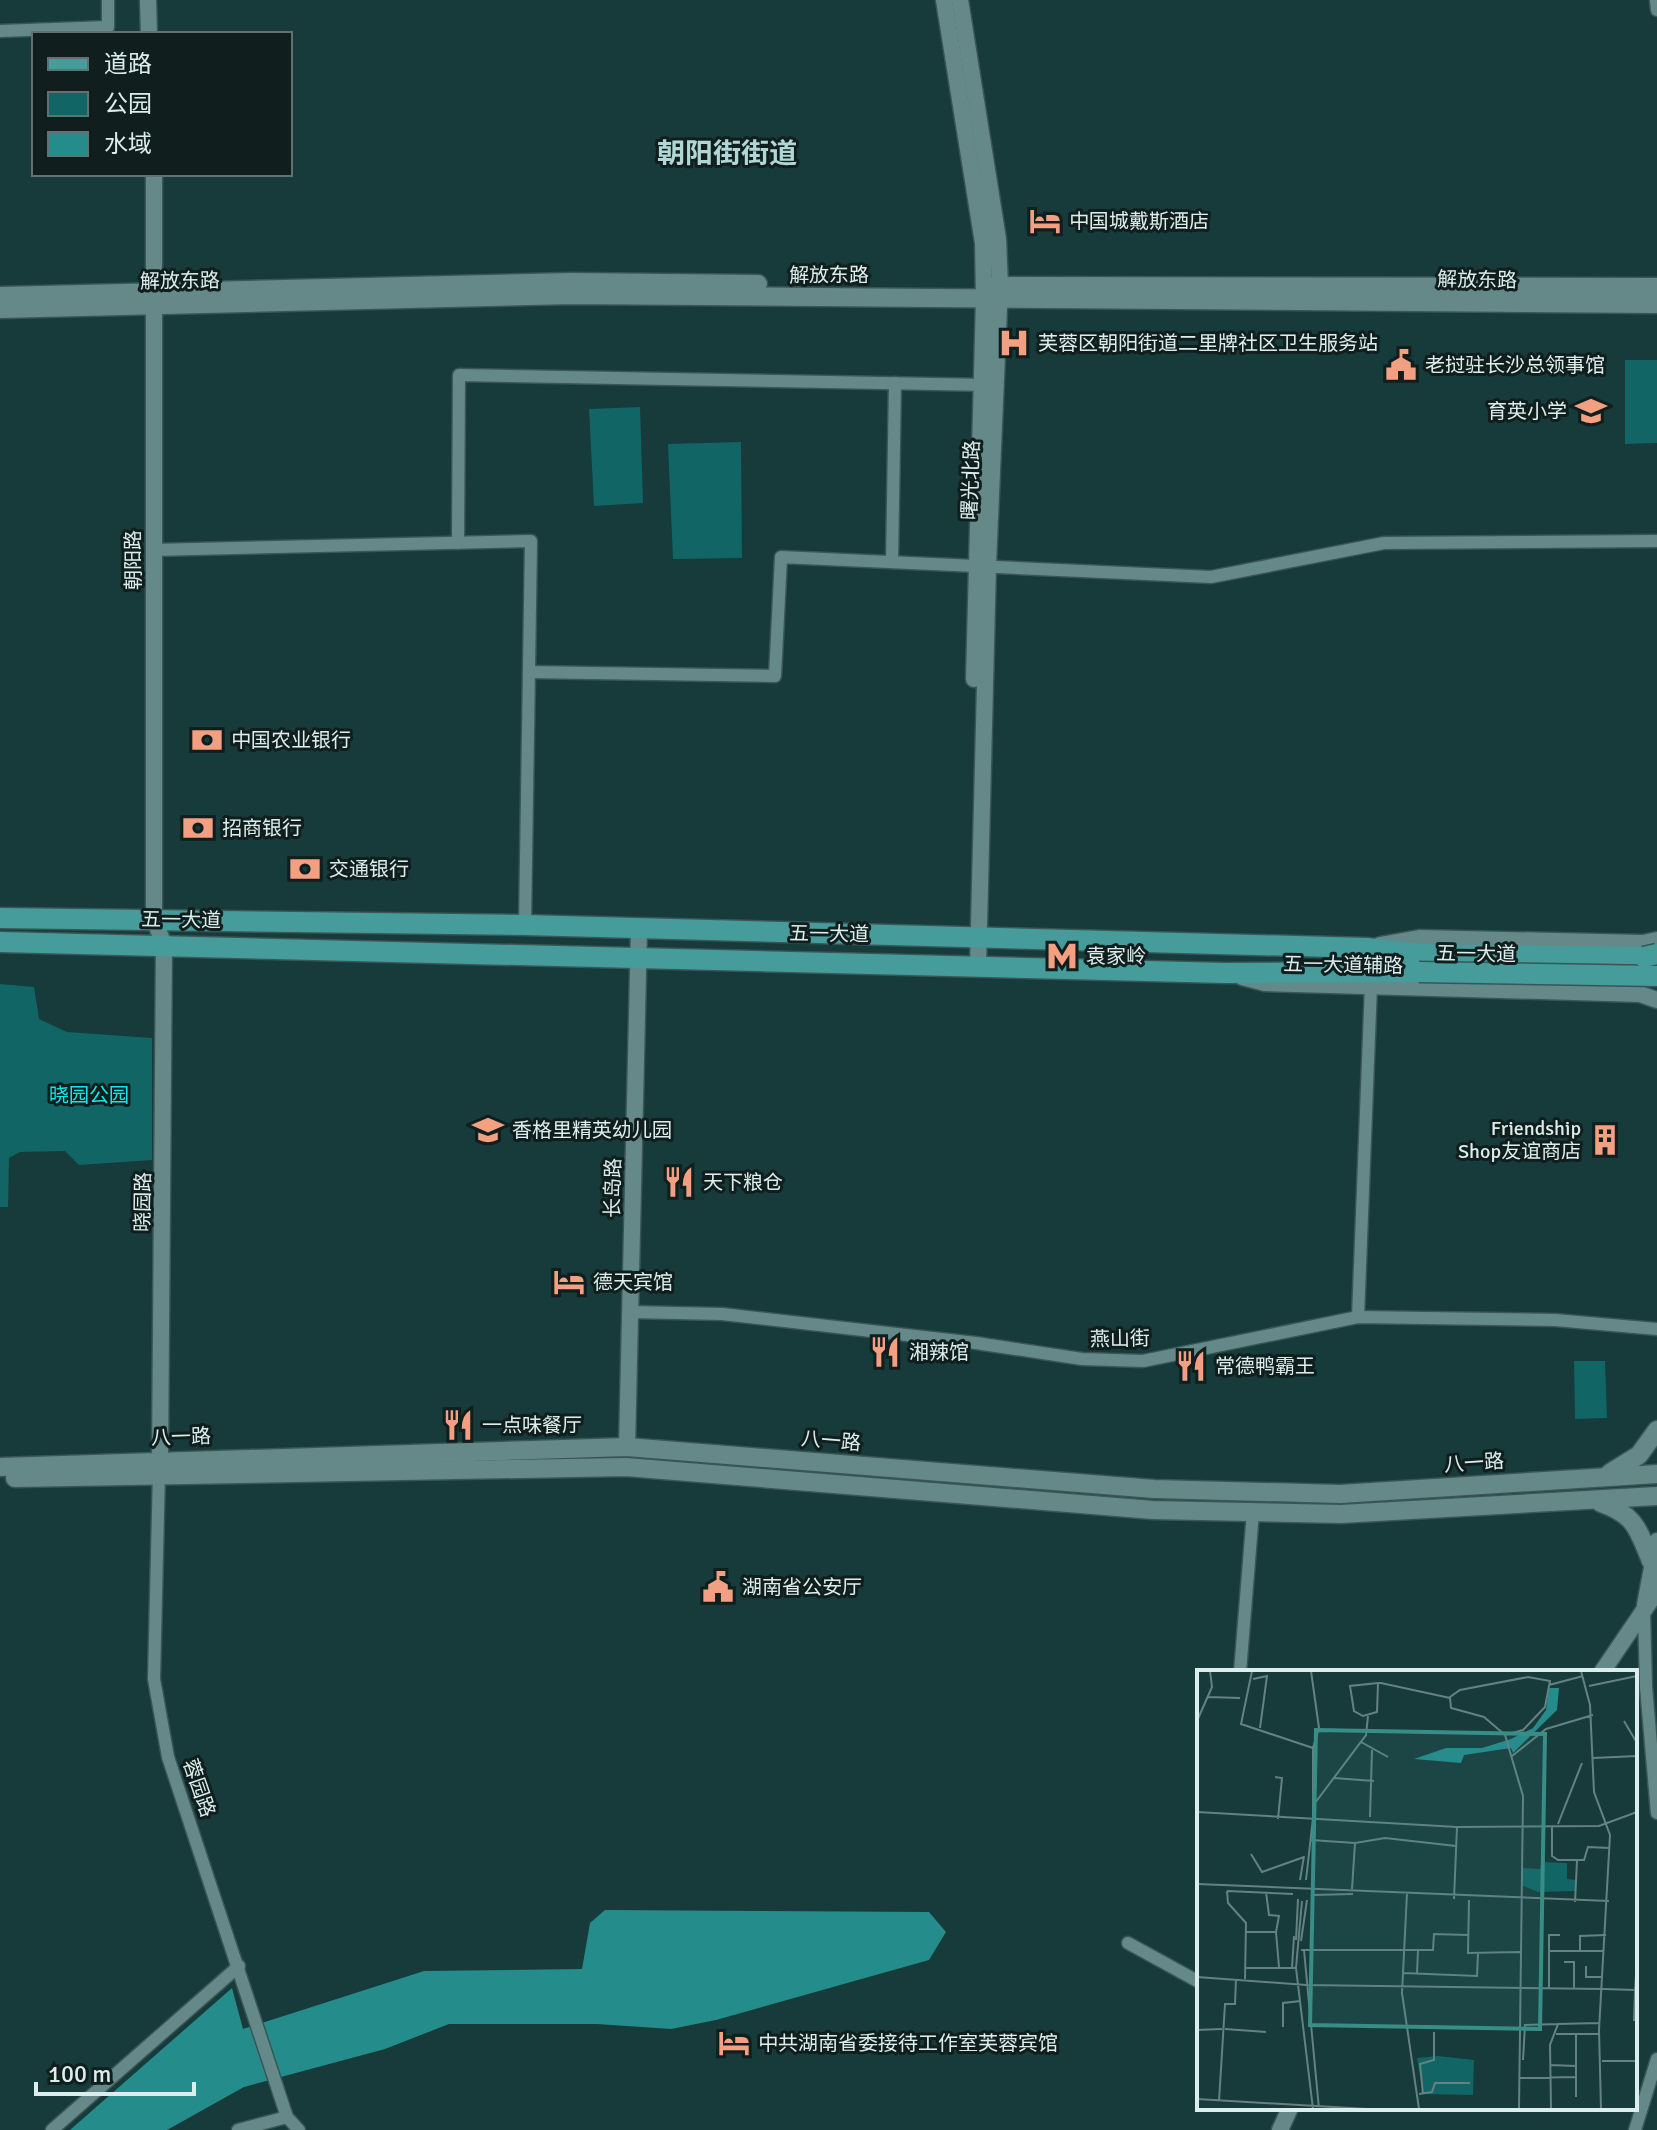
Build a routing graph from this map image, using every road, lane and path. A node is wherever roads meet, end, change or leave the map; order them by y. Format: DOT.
graph roads {
  1 [pos="108,0"];
  2 [pos="148,0"];
  3 [pos="156,0"];
  4 [pos="944,0"];
  5 [pos="960,0"];
  6 [pos="1656,0"];
  7 [pos="1657,10"];
  8 [pos="0,31"];
  9 [pos="149,32"];
  10 [pos="156,32"];
  11 [pos="148,176"];
  12 [pos="154,176"];
  13 [pos="1657,287"];
  14 [pos="992,292"];
  15 [pos="0,296"];
  16 [pos="150,297"];
  17 [pos="1657,304"];
  18 [pos="0,309"];
  19 [pos="895,383"];
  20 [pos="988,385"];
  21 [pos="1657,541"];
  22 [pos="458,543"];
  23 [pos="153,550"];
  24 [pos="892,562"];
  25 [pos="982,565"];
  26 [pos="529,672"];
  27 [pos="0,918"];
  28 [pos="150,919"];
  29 [pos="525,925"];
  30 [pos="639,929"];
  31 [pos="973,937"];
  32 [pos="0,942"];
  33 [pos="156,945"];
  34 [pos="1367,948"];
  35 [pos="639,956"];
  36 [pos="973,965"];
  37 [pos="1653,968"];
  38 [pos="1419,971"];
  39 [pos="1369,979"];
  40 [pos="630,1312"];
  41 [pos="1358,1317"];
  42 [pos="1657,1329"];
  43 [pos="1657,1430"];
  44 [pos="627,1447"];
  45 [pos="0,1467"];
  46 [pos="159,1468"];
  47 [pos="1657,1474"];
  48 [pos="1595,1477"];
  49 [pos="0,1478"];
  50 [pos="1657,1496"];
  51 [pos="1595,1501"];
  52 [pos="1253,1512"];
  53 [pos="1657,1541"];
  54 [pos="1651,1561"];
  55 [pos="1657,1591"];
  56 [pos="1644,1611"];
  57 [pos="1240,1670"];
  58 [pos="1603,1670"];
  59 [pos="1657,1813"];
  60 [pos="1128,1943"];
  61 [pos="239,1966"];
  62 [pos="1197,1981"];
  63 [pos="1657,2059"];
  64 [pos="1289,2110"];
  65 [pos="287,2117"];
  66 [pos="52,2130"];
  67 [pos="238,2130"];
  68 [pos="299,2130"];
  69 [pos="1280,2130"];
  70 [pos="1635,2130"];
  1 -- 8 [label="street"];
  2 -- 9 [label="street"];
  3 -- 10 [label="street"];
  4 -- 14 [label="street, 曙光北路"];
  5 -- 14 [label="street, 曙光北路"];
  6 -- 7 [label="street"];
  11 -- 16 [label="street, 朝阳路"];
  12 -- 16 [label="street, 朝阳路"];
  13 -- 14 [label="main road, 解放东路"];
  14 -- 16 [label="main road, 解放东路"];
  14 -- 17 [label="main road, 解放东路"];
  14 -- 20 [label="street, 曙光北路"];
  15 -- 16 [label="main road, 解放东路"];
  16 -- 18 [label="main road, 解放东路"];
  16 -- 23 [label="street, 朝阳路"];
  16 -- 28 [label="street, 朝阳路"];
  19 -- 20 [label="street"];
  19 -- 22 [label="street"];
  19 -- 24 [label="street"];
  20 -- 25 [label="street, 曙光北路"];
  21 -- 25 [label="street"];
  22 -- 23 [label="street"];
  22 -- 26 [label="street"];
  23 -- 28 [label="street, 朝阳路"];
  24 -- 25 [label="street"];
  24 -- 26 [label="street"];
  25 -- 31 [label="street, 曙光北路"];
  26 -- 29 [label="street"];
  27 -- 28 [label="main road, 五一大道"];
  28 -- 29 [label="main road, 五一大道"];
  28 -- 33 [label="street, 朝阳路"];
  29 -- 30 [label="main road, 五一大道"];
  30 -- 31 [label="main road, 五一大道"];
  30 -- 35 [label="street, 长岛路"];
  31 -- 34 [label="main road, 五一大道"];
  31 -- 36 [label="street, 曙光北路"];
  32 -- 33 [label="main road, 五一大道"];
  33 -- 35 [label="main road, 五一大道"];
  33 -- 46 [label="street, 晓园路"];
  34 -- 37 [label="street, 五一大道辅路"];
  34 -- 38 [label="main road, 五一大道"];
  35 -- 36 [label="main road, 五一大道"];
  35 -- 40 [label="street, 长岛路"];
  36 -- 39 [label="main road, 五一大道"];
  37 -- 38 [label="main road, 五一大道, bridge"];
  38 -- 39 [label="main road, 五一大道"];
  39 -- 41 [label="street"];
  40 -- 41 [label="street, 燕山街"];
  40 -- 44 [label="street, 长岛路"];
  41 -- 42 [label="street, 燕山街"];
  43 -- 48 [label="main road"];
  44 -- 46 [label="main road, 八一路"];
  44 -- 48 [label="main road, 八一路"];
  45 -- 46 [label="main road, 八一路"];
  46 -- 49 [label="main road, 八一路"];
  46 -- 52 [label="main road, 八一路"];
  46 -- 61 [label="street, 蓉园路"];
  47 -- 48 [label="main road, 八一路"];
  50 -- 51 [label="main road, 八一路"];
  51 -- 52 [label="main road, 八一路"];
  51 -- 54 [label="main road"];
  52 -- 57 [label="street"];
  53 -- 54 [label="street"];
  54 -- 56 [label="street"];
  55 -- 56 [label="street"];
  56 -- 58 [label="street"];
  56 -- 59 [label="street"];
  60 -- 62 [label="street"];
  61 -- 65 [label="street, 蓉园路"];
  61 -- 66 [label="street"];
  63 -- 70 [label="street"];
  64 -- 69 [label="street"];
  65 -- 67 [label="street"];
  65 -- 68 [label="street"];
}
